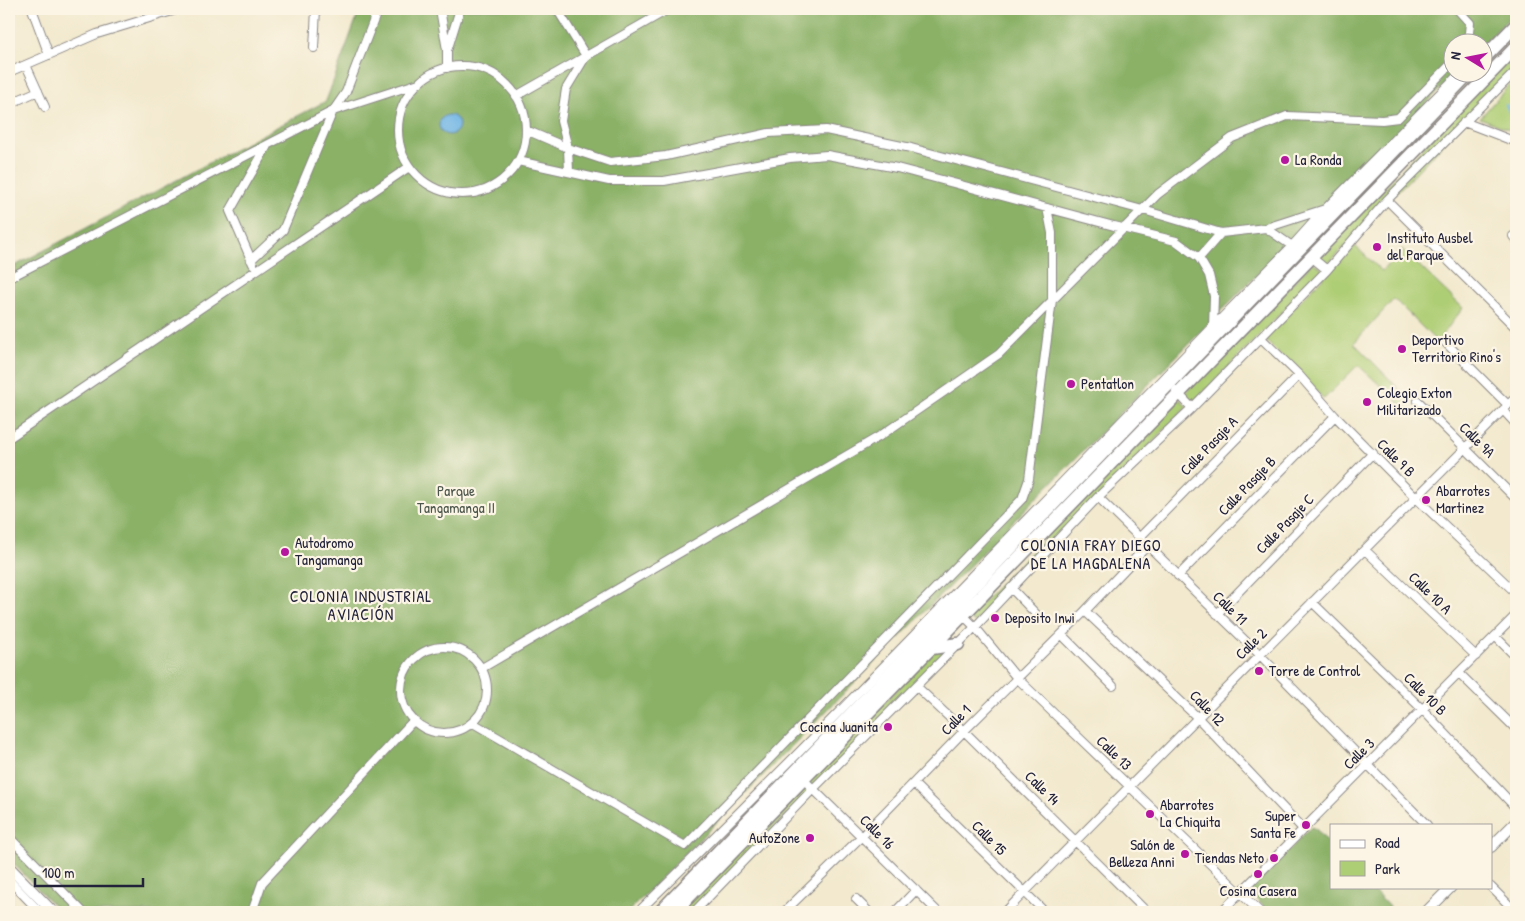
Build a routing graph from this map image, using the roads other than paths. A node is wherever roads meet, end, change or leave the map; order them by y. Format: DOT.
graph roads {
  1 [pos="32,9"];
  2 [pos="179,9"];
  3 [pos="316,9"];
  4 [pos="378,9"];
  5 [pos="440,9"];
  6 [pos="460,9"];
  7 [pos="557,9"];
  8 [pos="669,9"];
  9 [pos="1457,9"];
  10 [pos="1516,19"];
  11 [pos="1516,25"];
  12 [pos="1469,32"];
  13 [pos="1492,42"];
  14 [pos="1516,47"];
  15 [pos="314,48"];
  16 [pos="447,50"];
  17 [pos="1492,50"];
  18 [pos="49,55"];
  19 [pos="586,56"];
  20 [pos="26,65"];
  21 [pos="447,68"];
  22 [pos="1516,71"];
  23 [pos="9,72"];
  24 [pos="1442,73"];
  25 [pos="420,82"];
  26 [pos="1453,82"];
  27 [pos="1459,82"];
  28 [pos="38,91"];
  29 [pos="516,96"];
  30 [pos="1439,100"];
  31 [pos="9,104"];
  32 [pos="45,107"];
  33 [pos="334,111"];
  34 [pos="1464,122"];
  35 [pos="526,130"];
  36 [pos="1516,142"];
  37 [pos="268,145"];
  38 [pos="568,148"];
  39 [pos="518,161"];
  40 [pos="410,167"];
  41 [pos="568,172"];
  42 [pos="1349,192"];
  43 [pos="1387,200"];
  44 [pos="1047,208"];
  45 [pos="1326,208"];
  46 [pos="1144,210"];
  47 [pos="1123,228"];
  48 [pos="1266,228"];
  49 [pos="1221,233"];
  50 [pos="1295,249"];
  51 [pos="1312,257"];
  52 [pos="1199,258"];
  53 [pos="251,260"];
  54 [pos="1327,270"];
  55 [pos="256,271"];
  56 [pos="9,278"];
  57 [pos="1052,300"];
  58 [pos="1213,327"];
  59 [pos="1516,328"];
  60 [pos="1260,338"];
  61 [pos="1211,342"];
  62 [pos="1445,342"];
  63 [pos="1298,374"];
  64 [pos="1169,384"];
  65 [pos="1179,394"];
  66 [pos="1516,397"];
  67 [pos="1418,401"];
  68 [pos="1192,408"];
  69 [pos="1505,408"];
  70 [pos="1335,416"];
  71 [pos="1516,424"];
  72 [pos="9,438"];
  73 [pos="1465,448"];
  74 [pos="1373,453"];
  75 [pos="1098,497"];
  76 [pos="1416,497"];
  77 [pos="1516,499"];
  78 [pos="1140,537"];
  79 [pos="1147,546"];
  80 [pos="1365,550"];
  81 [pos="998,555"];
  82 [pos="1011,567"];
  83 [pos="1178,576"];
  84 [pos="1021,577"];
  85 [pos="1011,588"];
  86 [pos="1516,593"];
  87 [pos="1312,602"];
  88 [pos="959,611"];
  89 [pos="1086,611"];
  90 [pos="1036,614"];
  91 [pos="1217,614"];
  92 [pos="1516,615"];
  93 [pos="975,626"];
  94 [pos="1062,635"];
  95 [pos="1495,636"];
  96 [pos="958,644"];
  97 [pos="932,648"];
  98 [pos="1260,655"];
  99 [pos="1476,656"];
  100 [pos="1516,657"];
  101 [pos="482,668"];
  102 [pos="1459,673"];
  103 [pos="1017,678"];
  104 [pos="916,686"];
  105 [pos="1113,686"];
  106 [pos="1422,709"];
  107 [pos="1197,717"];
  108 [pos="413,721"];
  109 [pos="473,723"];
  110 [pos="839,727"];
  111 [pos="1516,730"];
  112 [pos="964,731"];
  113 [pos="856,745"];
  114 [pos="1367,765"];
  115 [pos="799,775"];
  116 [pos="914,784"];
  117 [pos="1129,786"];
  118 [pos="814,788"];
  119 [pos="1516,808"];
  120 [pos="1426,824"];
  121 [pos="1303,828"];
  122 [pos="1514,828"];
  123 [pos="736,833"];
  124 [pos="862,836"];
  125 [pos="9,838"];
  126 [pos="1076,841"];
  127 [pos="1492,846"];
  128 [pos="753,851"];
  129 [pos="9,868"];
  130 [pos="718,868"];
  131 [pos="727,878"];
  132 [pos="9,880"];
  133 [pos="1450,888"];
  134 [pos="1492,888"];
  135 [pos="916,890"];
  136 [pos="1241,892"];
  137 [pos="1025,894"];
  138 [pos="856,899"];
  139 [pos="678,911"];
  140 [pos="40,912"];
  141 [pos="54,912"];
  142 [pos="83,912"];
  143 [pos="252,912"];
  144 [pos="638,912"];
  145 [pos="660,912"];
  146 [pos="694,912"];
  147 [pos="784,912"];
  148 [pos="869,912"];
  149 [pos="895,912"];
  150 [pos="938,912"];
  151 [pos="1005,912"];
  152 [pos="1045,912"];
  153 [pos="1147,912"];
  154 [pos="1221,912"];
  155 [pos="1260,912"];
  156 [pos="1426,912"];
  157 [pos="1516,912"];
  1 -- 18 [label="street"];
  2 -- 18 [label="street"];
  3 -- 15 [label="street"];
  4 -- 33 [label="street"];
  5 -- 16 [label="street"];
  6 -- 16 [label="street"];
  7 -- 19 [label="street"];
  8 -- 19 [label="street"];
  9 -- 12 [label="street"];
  10 -- 13 [label="street"];
  11 -- 17 [label="main road"];
  14 -- 51 [label="main road"];
  16 -- 21 [label="street"];
  18 -- 20 [label="street"];
  19 -- 29 [label="street"];
  19 -- 38 [label="street"];
  20 -- 23 [label="street"];
  20 -- 28 [label="street"];
  21 -- 25 [label="street"];
  21 -- 29 [label="street"];
  22 -- 34 [label="street"];
  24 -- 46 [label="street"];
  25 -- 33 [label="street"];
  25 -- 40 [label="street"];
  26 -- 30 [label="street"];
  27 -- 30 [label="main road"];
  28 -- 31 [label="street"];
  28 -- 32 [label="street"];
  29 -- 35 [label="street"];
  30 -- 42 [label="main road"];
  33 -- 37 [label="street"];
  33 -- 53 [label="street"];
  34 -- 36 [label="street"];
  34 -- 43 [label="street"];
  35 -- 38 [label="street"];
  35 -- 39 [label="street"];
  37 -- 53 [label="street"];
  37 -- 56 [label="street"];
  38 -- 41 [label="street"];
  38 -- 46 [label="street"];
  39 -- 40 [label="street"];
  39 -- 41 [label="street"];
  40 -- 55 [label="street"];
  41 -- 44 [label="street"];
  42 -- 45 [label="street"];
  42 -- 50 [label="main road"];
  43 -- 54 [label="street"];
  43 -- 59 [label="street"];
  44 -- 47 [label="street"];
  44 -- 57 [label="street"];
  45 -- 48 [label="street"];
  45 -- 50 [label="street"];
  46 -- 47 [label="street"];
  46 -- 49 [label="street"];
  47 -- 52 [label="street"];
  47 -- 57 [label="street"];
  48 -- 49 [label="street"];
  48 -- 50 [label="street"];
  49 -- 52 [label="street"];
  50 -- 51 [label="street"];
  50 -- 58 [label="street"];
  50 -- 61 [label="main road"];
  51 -- 54 [label="street"];
  51 -- 65 [label="main road"];
  52 -- 58 [label="street"];
  53 -- 55 [label="street"];
  54 -- 60 [label="street"];
  55 -- 72 [label="street"];
  57 -- 101 [label="street"];
  57 -- 109 [label="street"];
  58 -- 61 [label="street"];
  58 -- 81 [label="street"];
  60 -- 63 [label="street, Calle 9 B"];
  60 -- 68 [label="street"];
  61 -- 64 [label="main road"];
  62 -- 69 [label="street"];
  63 -- 70 [label="street, Calle 9 B"];
  63 -- 78 [label="street, Calle Pasaje A"];
  64 -- 65 [label="street"];
  64 -- 81 [label="main road"];
  65 -- 68 [label="street"];
  65 -- 82 [label="main road"];
  66 -- 69 [label="street, Calle 2"];
  67 -- 73 [label="street, Calle 9A"];
  68 -- 75 [label="street"];
  69 -- 71 [label="street"];
  69 -- 73 [label="street, Calle 2"];
  70 -- 74 [label="street, Calle 9 B"];
  70 -- 83 [label="street, Calle Pasaje B"];
  73 -- 76 [label="street, Calle 2"];
  73 -- 77 [label="street, Calle 9A"];
  74 -- 76 [label="street, Calle 9 B"];
  74 -- 91 [label="street, Calle Pasaje C"];
  75 -- 78 [label="street, Calle 11"];
  75 -- 84 [label="street"];
  76 -- 80 [label="street, Calle 2"];
  76 -- 86 [label="street, Calle 9 B"];
  78 -- 79 [label="street, Calle 11"];
  79 -- 83 [label="street, Calle 11"];
  79 -- 89 [label="street, Calle 1"];
  80 -- 87 [label="street, Calle 2"];
  80 -- 99 [label="street, Calle 10 A"];
  81 -- 82 [label="street"];
  81 -- 88 [label="main road"];
  81 -- 110 [label="street"];
  82 -- 84 [label="street"];
  82 -- 88 [label="main road"];
  83 -- 91 [label="street, Calle 11"];
  84 -- 85 [label="street"];
  85 -- 90 [label="street"];
  85 -- 93 [label="street"];
  87 -- 98 [label="street, Calle 2"];
  87 -- 106 [label="street, Calle 10 B"];
  88 -- 93 [label="street, Calle 13"];
  88 -- 97 [label="main road"];
  88 -- 110 [label="main road"];
  89 -- 94 [label="street, Calle 1"];
  89 -- 107 [label="street, Calle 12"];
  91 -- 98 [label="street, Calle 11"];
  92 -- 95 [label="street, Calle 3"];
  93 -- 96 [label="street"];
  93 -- 103 [label="street, Calle 13"];
  94 -- 103 [label="street, Calle 1"];
  94 -- 105 [label="street"];
  95 -- 99 [label="street, Calle 3"];
  95 -- 100 [label="street"];
  96 -- 97 [label="main road"];
  96 -- 104 [label="street"];
  97 -- 110 [label="main road"];
  98 -- 107 [label="street, Calle 2"];
  98 -- 114 [label="street, Calle 11"];
  99 -- 102 [label="street, Calle 3"];
  101 -- 108 [label="street"];
  101 -- 109 [label="street"];
  102 -- 106 [label="street, Calle 3"];
  102 -- 111 [label="street"];
  103 -- 112 [label="street, Calle 1"];
  103 -- 117 [label="street, Calle 13"];
  104 -- 112 [label="street, Calle 14"];
  104 -- 113 [label="street"];
  106 -- 114 [label="street, Calle 3"];
  106 -- 119 [label="street, Calle 10 B"];
  107 -- 117 [label="street, Calle 2"];
  107 -- 121 [label="street, Calle 12"];
  108 -- 109 [label="street"];
  108 -- 143 [label="street"];
  110 -- 113 [label="street"];
  110 -- 115 [label="main road"];
  110 -- 123 [label="street"];
  112 -- 116 [label="street, Calle 1"];
  112 -- 126 [label="street, Calle 14"];
  113 -- 118 [label="street"];
  114 -- 120 [label="street, Calle 11"];
  114 -- 121 [label="street, Calle 3"];
  115 -- 118 [label="street, Calle 16"];
  115 -- 123 [label="main road"];
  116 -- 124 [label="street, Calle 1"];
  116 -- 137 [label="street, Calle 15"];
  117 -- 126 [label="street, Calle 2"];
  117 -- 136 [label="street, Calle 13"];
  118 -- 124 [label="street, Calle 16"];
  118 -- 128 [label="street"];
  121 -- 136 [label="street, Calle 3"];
  122 -- 127 [label="street"];
  123 -- 128 [label="street"];
  123 -- 130 [label="main road"];
  123 -- 144 [label="street"];
  123 -- 145 [label="main road"];
  124 -- 135 [label="street, Calle 16"];
  124 -- 147 [label="street, Calle 1"];
  125 -- 142 [label="street"];
  126 -- 137 [label="street, Calle 2"];
  126 -- 153 [label="street, Calle 14"];
  128 -- 131 [label="street"];
  129 -- 141 [label="street"];
  130 -- 131 [label="street"];
  130 -- 139 [label="main road"];
  131 -- 146 [label="street"];
  132 -- 140 [label="street"];
  133 -- 156 [label="street"];
  134 -- 157 [label="street"];
  135 -- 149 [label="street"];
  135 -- 150 [label="street, Calle 16"];
  136 -- 154 [label="street, Calle 3"];
  136 -- 155 [label="street, Calle 13"];
  137 -- 151 [label="street, Calle 2"];
  137 -- 152 [label="street, Calle 15"];
  138 -- 148 [label="street"];
}
